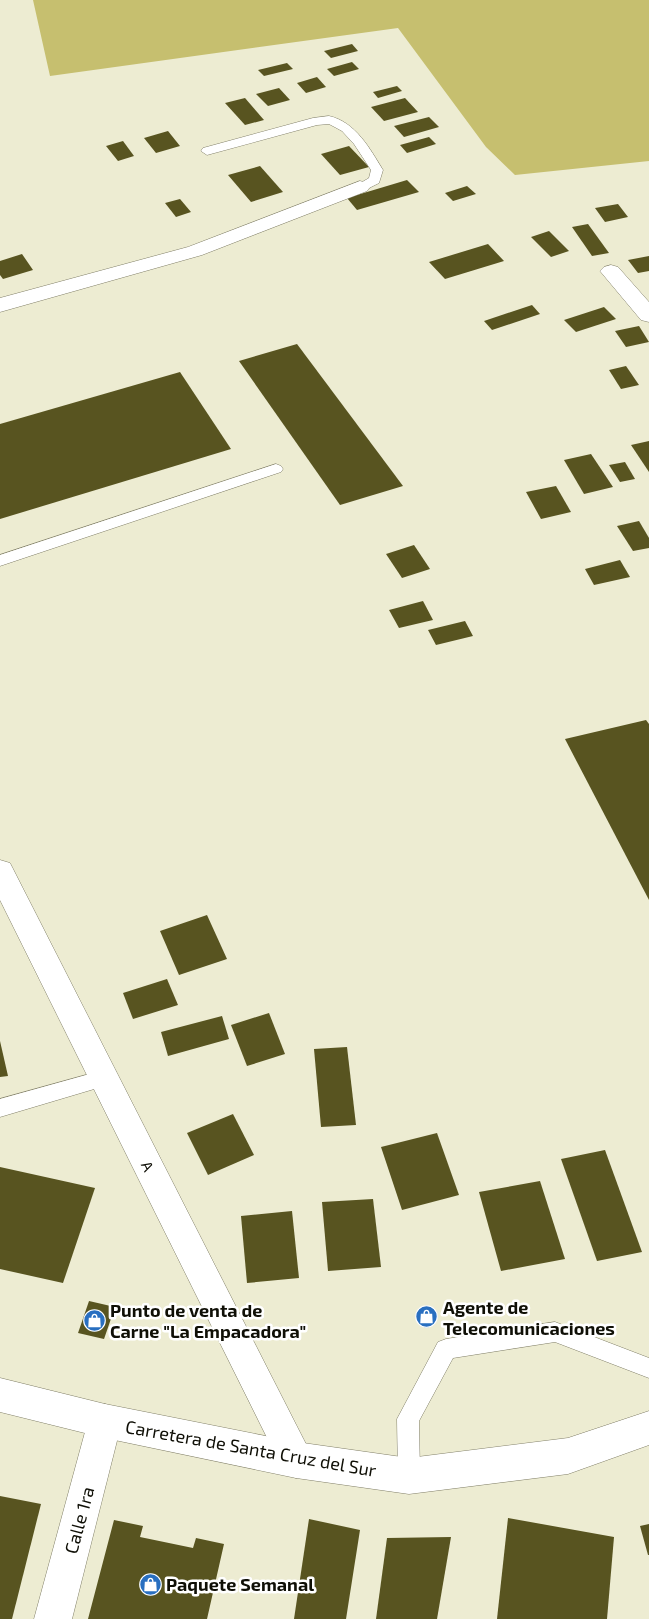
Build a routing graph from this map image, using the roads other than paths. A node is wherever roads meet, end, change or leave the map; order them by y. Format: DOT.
graph roads {
  1 [pos="206,151"];
  2 [pos="360,187"];
  3 [pos="611,271"];
  4 [pos="0,305"];
  5 [pos="649,314"];
  6 [pos="276,470"];
  7 [pos="0,561"];
  8 [pos="0,871"];
  9 [pos="104,1078"];
  10 [pos="0,1108"];
  11 [pos="649,1368"];
  12 [pos="0,1396"];
  13 [pos="105,1421"];
  14 [pos="649,1428"];
  15 [pos="296,1460"];
  16 [pos="409,1476"];
  17 [pos="53,1619"];
  1 -- 2 [label="lane"];
  2 -- 4 [label="street"];
  3 -- 5 [label="street"];
  6 -- 7 [label="lane"];
  8 -- 9 [label="street, A"];
  9 -- 10 [label="lane"];
  9 -- 15 [label="street, A"];
  11 -- 16 [label="lane"];
  12 -- 13 [label="street, Carretera de Santa Cruz del Sur"];
  13 -- 15 [label="street, Carretera de Santa Cruz del Sur"];
  13 -- 17 [label="street, Calle 1ra"];
  14 -- 16 [label="street, Carretera de Santa Cruz del Sur"];
  15 -- 16 [label="street, Carretera de Santa Cruz del Sur"];
}
